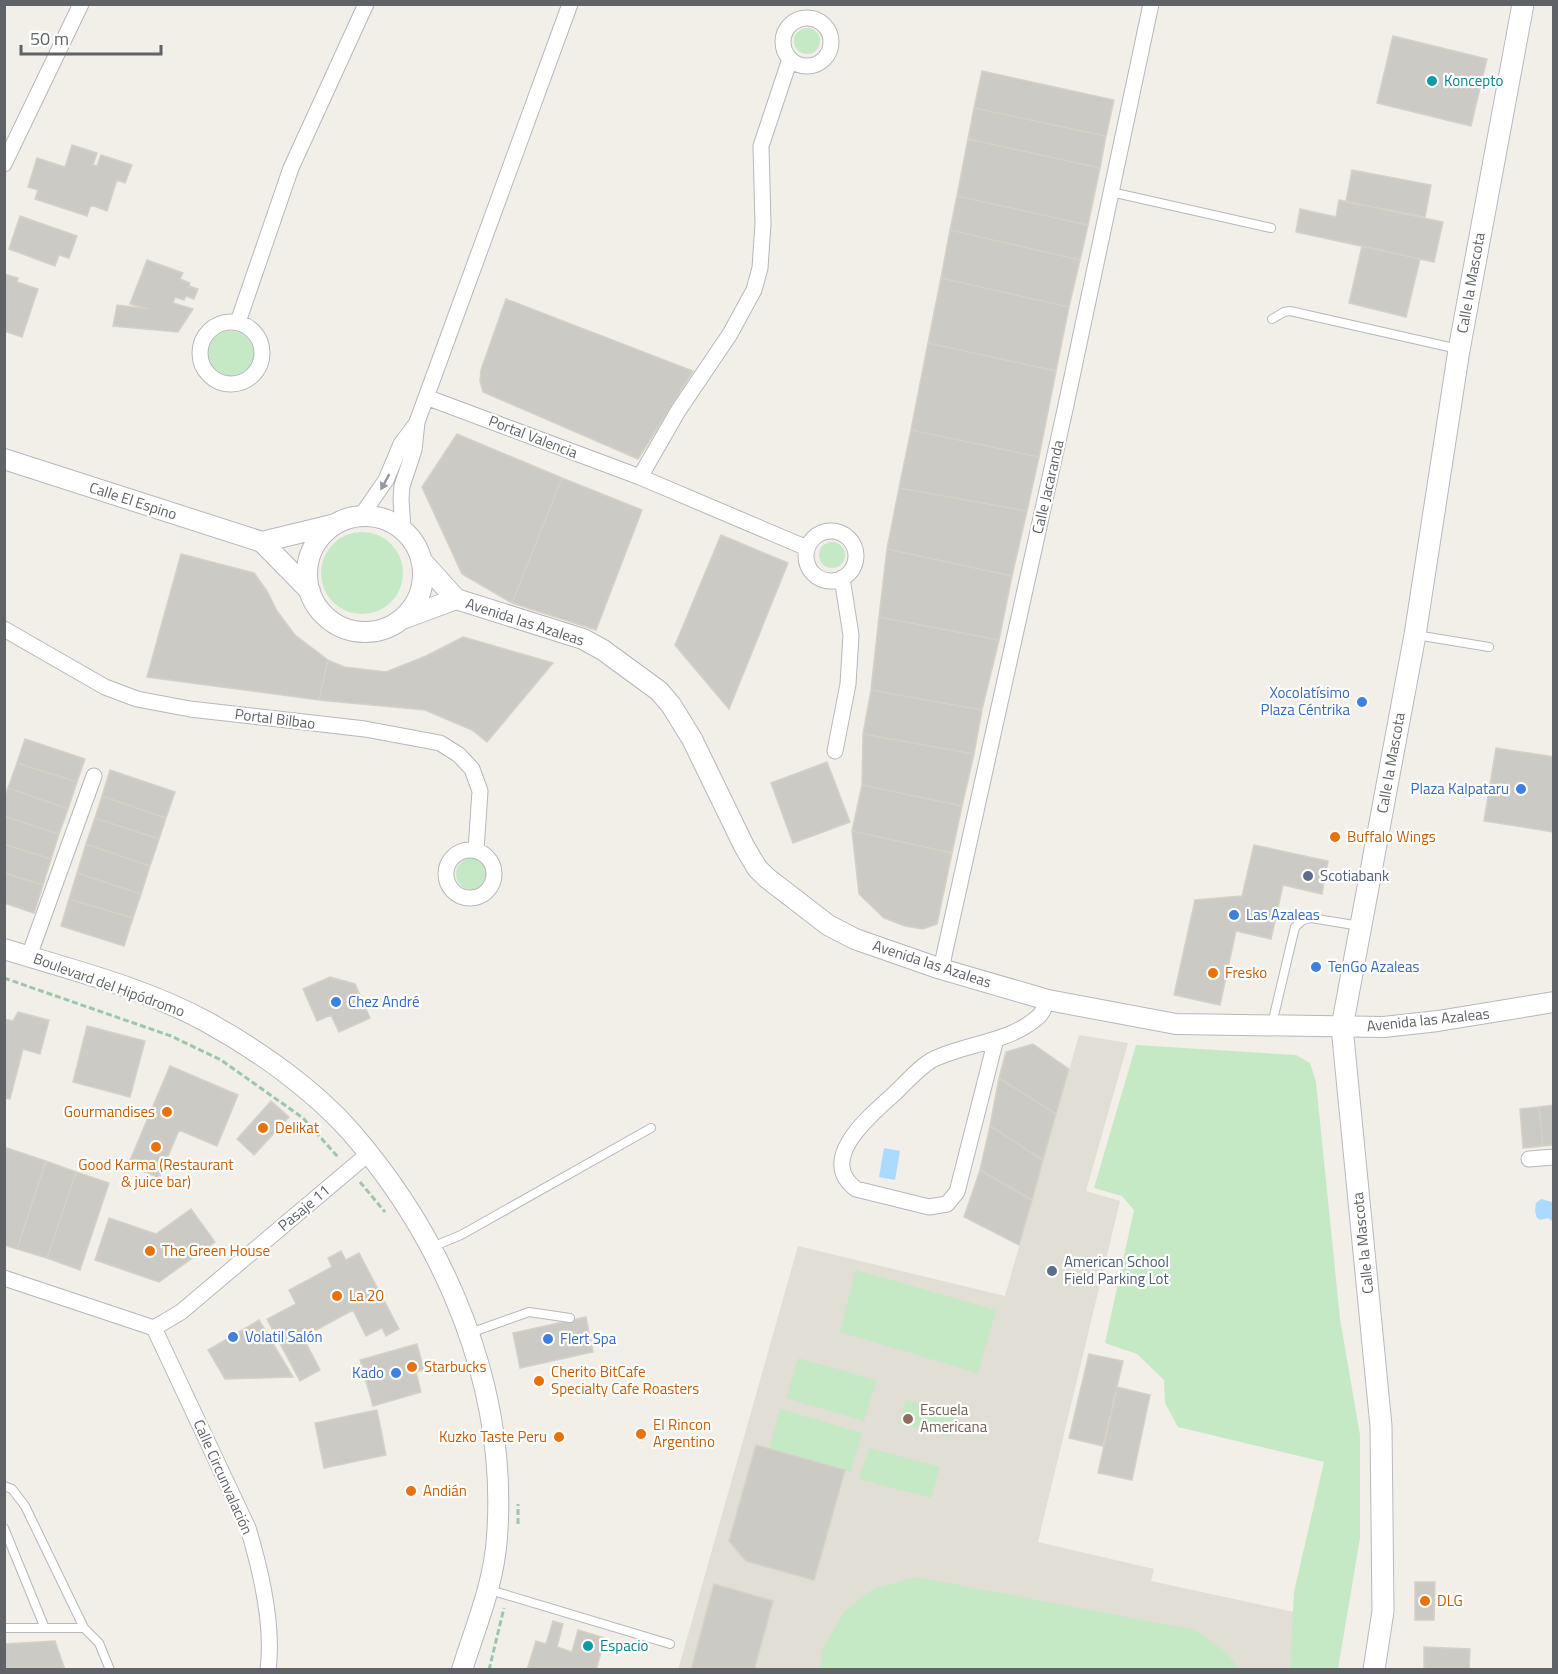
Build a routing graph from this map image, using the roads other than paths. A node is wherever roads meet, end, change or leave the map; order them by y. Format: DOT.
graph roads {
  1 [pos="81,4"];
  2 [pos="366,4"];
  3 [pos="570,4"];
  4 [pos="1151,4"];
  5 [pos="1523,4"];
  6 [pos="790,59"];
  7 [pos="4,165"];
  8 [pos="1111,192"];
  9 [pos="1272,228"];
  10 [pos="1272,319"];
  11 [pos="238,322"];
  12 [pos="1459,350"];
  13 [pos="426,397"];
  14 [pos="417,422"];
  15 [pos="4,459"];
  16 [pos="640,477"];
  17 [pos="361,516"];
  18 [pos="335,524"];
  19 [pos="402,530"];
  20 [pos="262,542"];
  21 [pos="807,549"];
  22 [pos="421,560"];
  23 [pos="842,578"];
  24 [pos="310,591"];
  25 [pos="456,599"];
  26 [pos="401,619"];
  27 [pos="4,629"];
  28 [pos="1415,635"];
  29 [pos="1489,647"];
  30 [pos="835,751"];
  31 [pos="94,776"];
  32 [pos="476,850"];
  33 [pos="1361,926"];
  34 [pos="4,948"];
  35 [pos="29,956"];
  36 [pos="941,969"];
  37 [pos="1048,1000"];
  38 [pos="1554,1002"];
  39 [pos="1271,1026"];
  40 [pos="1342,1027"];
  41 [pos="996,1039"];
  42 [pos="651,1128"];
  43 [pos="368,1154"];
  44 [pos="1554,1157"];
  45 [pos="1529,1159"];
  46 [pos="432,1247"];
  47 [pos="4,1278"];
  48 [pos="570,1318"];
  49 [pos="154,1328"];
  50 [pos="469,1334"];
  51 [pos="4,1486"];
  52 [pos="4,1528"];
  53 [pos="498,1592"];
  54 [pos="44,1626"];
  55 [pos="5,1627"];
  56 [pos="84,1628"];
  57 [pos="669,1644"];
  58 [pos="110,1670"];
  59 [pos="268,1670"];
  60 [pos="462,1670"];
  61 [pos="1374,1670"];
  1 -- 7 [label="street"];
  2 -- 11 [label="street"];
  3 -- 13 [label="street"];
  4 -- 8 [label="street, Calle Jacaranda"];
  5 -- 12 [label="main road, Calle la Mascota"];
  6 -- 16 [label="street"];
  8 -- 9 [label="lane"];
  8 -- 36 [label="street, Calle Jacaranda"];
  10 -- 12 [label="lane"];
  11 -- 11 [label="street"];
  12 -- 28 [label="main road, Calle la Mascota"];
  13 -- 14 [label="street"];
  13 -- 16 [label="street, Portal Valencia"];
  14 -- 17 [label="street, one-way"];
  14 -- 19 [label="street"];
  15 -- 20 [label="street, Calle El Espino"];
  16 -- 21 [label="street, Portal Valencia"];
  17 -- 18 [label="street"];
  17 -- 19 [label="street"];
  18 -- 20 [label="street"];
  18 -- 24 [label="street"];
  19 -- 22 [label="street"];
  20 -- 24 [label="street, Calle El Espino"];
  21 -- 23 [label="street"];
  21 -- 23 [label="street"];
  22 -- 25 [label="street, Avenida las Azaleas"];
  22 -- 26 [label="street"];
  23 -- 30 [label="street"];
  24 -- 26 [label="street"];
  25 -- 26 [label="street, Avenida las Azaleas"];
  25 -- 36 [label="street, Avenida las Azaleas"];
  27 -- 32 [label="street, Portal Bilbao"];
  28 -- 29 [label="lane"];
  28 -- 33 [label="main road, Calle la Mascota"];
  31 -- 35 [label="street"];
  33 -- 39 [label="lane"];
  33 -- 40 [label="main road, Calle la Mascota"];
  34 -- 35 [label="street, Boulevard del Hipódromo"];
  35 -- 43 [label="street, Boulevard del Hipódromo"];
  36 -- 37 [label="street, Avenida las Azaleas"];
  37 -- 39 [label="street, Avenida las Azaleas"];
  37 -- 41 [label="street"];
  38 -- 40 [label="street, Avenida las Azaleas"];
  39 -- 40 [label="street, Avenida las Azaleas"];
  40 -- 61 [label="main road, Calle la Mascota"];
  41 -- 41 [label="street"];
  42 -- 46 [label="lane"];
  43 -- 46 [label="street, Boulevard del Hipódromo"];
  43 -- 49 [label="street, Pasaje 11"];
  44 -- 45 [label="street"];
  46 -- 50 [label="street, Boulevard del Hipódromo"];
  47 -- 49 [label="street"];
  48 -- 50 [label="lane"];
  49 -- 59 [label="street, Calle Circunvalación"];
  50 -- 53 [label="street, Boulevard del Hipódromo"];
  51 -- 56 [label="lane"];
  52 -- 54 [label="lane"];
  53 -- 57 [label="lane"];
  53 -- 60 [label="street, Boulevard del Hipódromo"];
  54 -- 55 [label="lane"];
  54 -- 56 [label="lane"];
  56 -- 58 [label="lane"];
}
